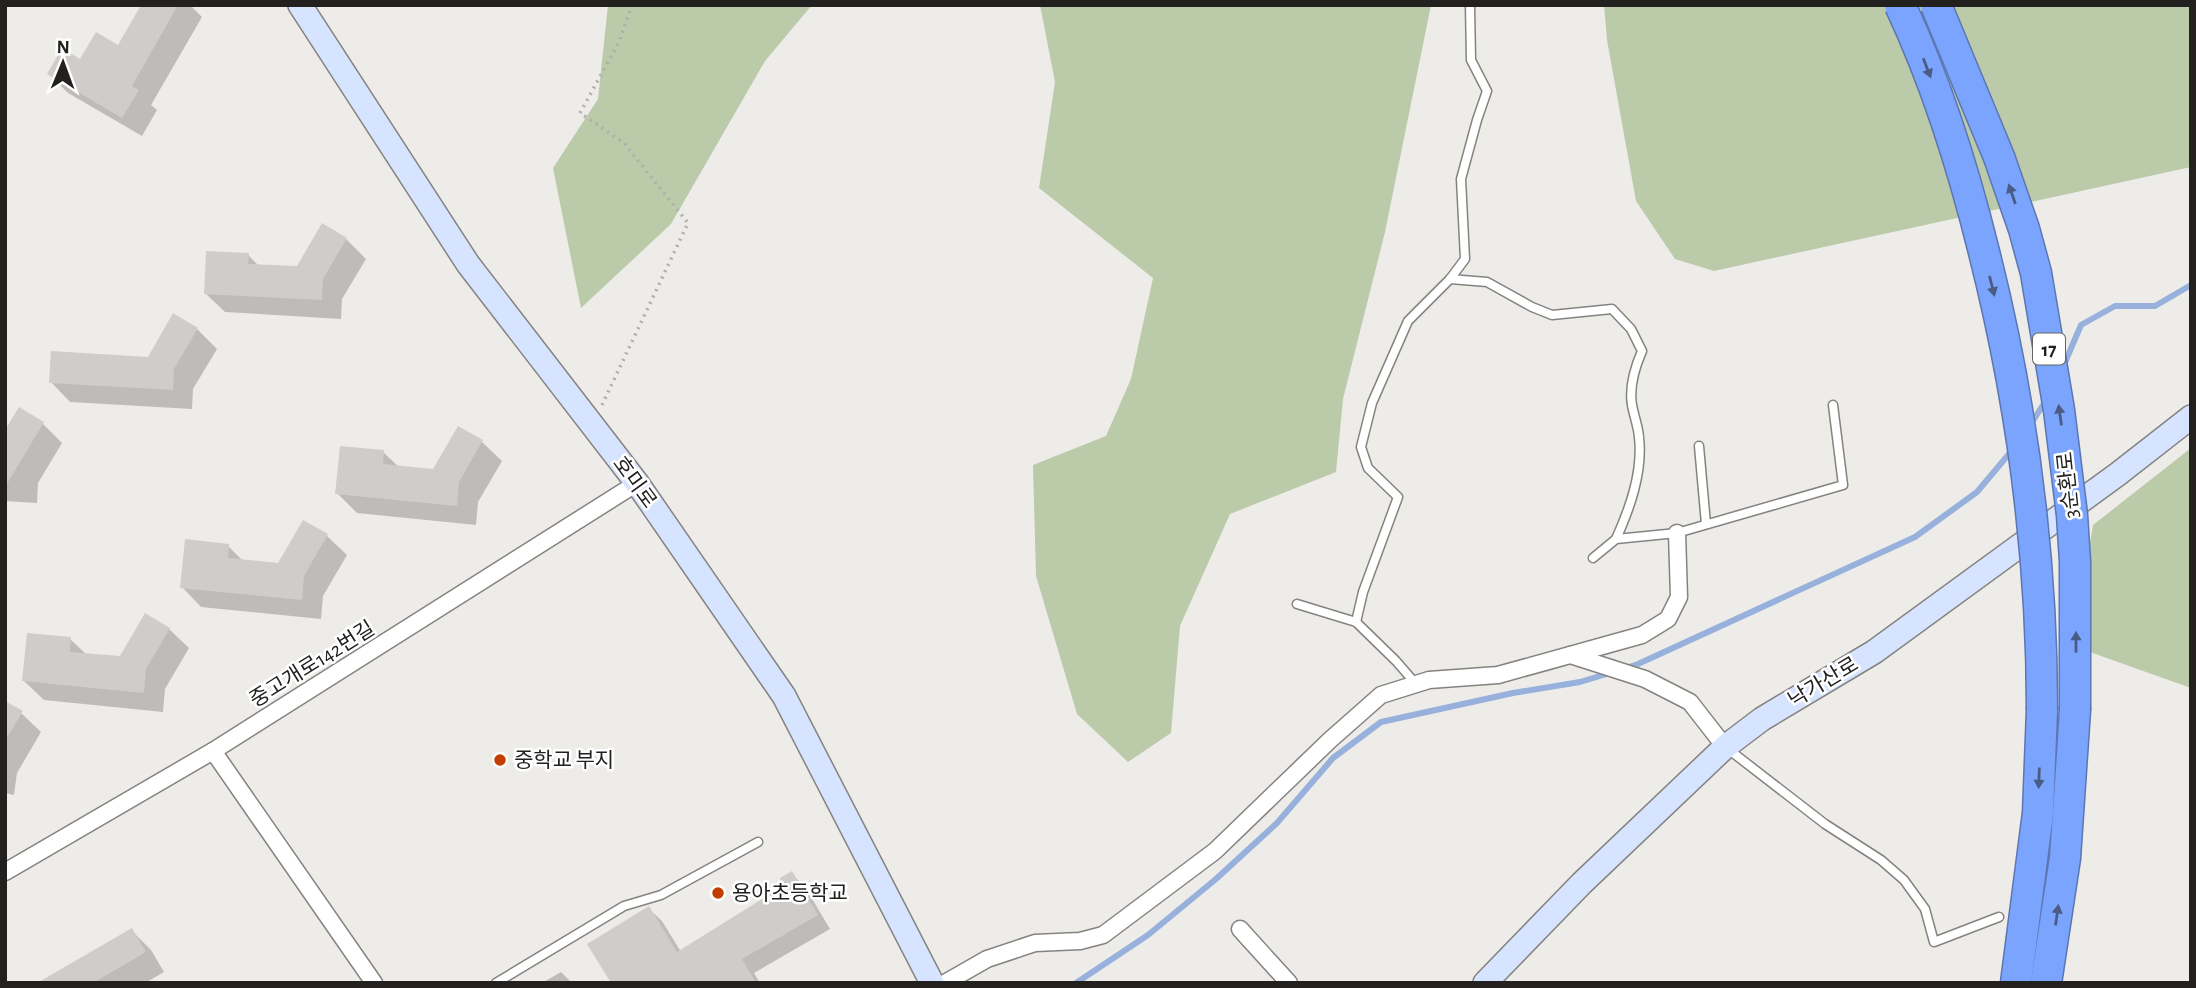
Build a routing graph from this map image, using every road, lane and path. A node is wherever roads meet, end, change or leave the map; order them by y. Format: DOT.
graph roads {
  1 [pos="300,5"];
  2 [pos="632,5"];
  3 [pos="1470,5"];
  4 [pos="1900,5"];
  5 [pos="1936,5"];
  6 [pos="1450,279"];
  7 [pos="1833,405"];
  8 [pos="2191,416"];
  9 [pos="592,426"];
  10 [pos="1699,446"];
  11 [pos="637,483"];
  12 [pos="1706,524"];
  13 [pos="1677,533"];
  14 [pos="1616,539"];
  15 [pos="1593,558"];
  16 [pos="1297,604"];
  17 [pos="1356,622"];
  18 [pos="1570,655"];
  19 [pos="1416,684"];
  20 [pos="1725,747"];
  21 [pos="213,751"];
  22 [pos="758,842"];
  23 [pos="5,872"];
  24 [pos="1999,917"];
  25 [pos="1240,929"];
  26 [pos="374,983"];
  27 [pos="496,983"];
  28 [pos="932,983"];
  29 [pos="945,983"];
  30 [pos="1289,983"];
  31 [pos="1485,983"];
  32 [pos="2016,983"];
  33 [pos="2046,983"];
  1 -- 9 [label="street, 호미로"];
  2 -- 9 [label="path"];
  3 -- 6 [label="lane"];
  4 -- 32 [label="highway, 3순환로 / 17, one-way, bridge"];
  33 -- 5 [label="highway, 3순환로 / 17, one-way, bridge"];
  6 -- 14 [label="lane"];
  6 -- 17 [label="lane"];
  7 -- 12 [label="lane"];
  8 -- 20 [label="street, 낙가산로"];
  9 -- 11 [label="street, 호미로"];
  10 -- 12 [label="lane"];
  11 -- 21 [label="street, 중고개로142번길"];
  11 -- 28 [label="street, 호미로"];
  12 -- 13 [label="lane"];
  13 -- 14 [label="lane"];
  13 -- 18 [label="street"];
  14 -- 15 [label="lane"];
  16 -- 17 [label="lane"];
  17 -- 19 [label="lane"];
  18 -- 19 [label="street"];
  18 -- 20 [label="street"];
  19 -- 29 [label="street"];
  20 -- 24 [label="lane"];
  20 -- 31 [label="street, 낙가산로"];
  21 -- 23 [label="street, 중고개로142번길"];
  21 -- 26 [label="street"];
  22 -- 27 [label="lane"];
  25 -- 30 [label="street"];
}
